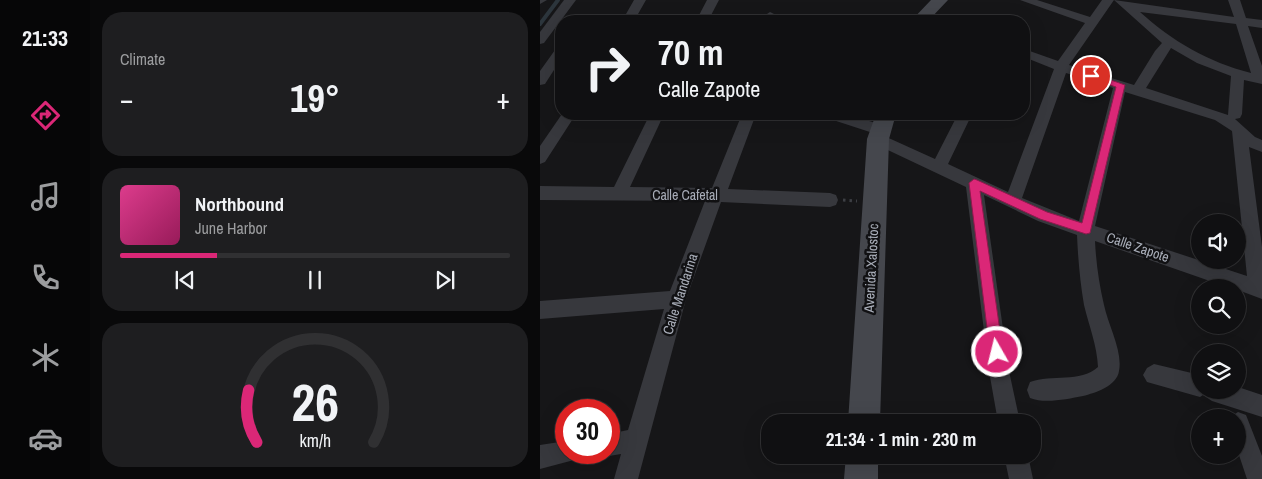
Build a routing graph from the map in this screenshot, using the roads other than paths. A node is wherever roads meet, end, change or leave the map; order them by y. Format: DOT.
graph roads {
  1 [pos="570,0"];
  2 [pos="640,0"];
  3 [pos="713,0"];
  4 [pos="940,0"];
  5 [pos="1026,0"];
  6 [pos="1108,0"];
  7 [pos="1234,0"];
  8 [pos="1124,3"];
  9 [pos="559,15"];
  10 [pos="631,15"];
  11 [pos="705,15"];
  12 [pos="925,15"];
  13 [pos="555,20"];
  14 [pos="1240,20"];
  15 [pos="1093,22"];
  16 [pos="1262,24"];
  17 [pos="540,40"];
  18 [pos="1169,43"];
  19 [pos="540,52"];
  20 [pos="555,53"];
  21 [pos="1030,55"];
  22 [pos="555,60"];
  23 [pos="1061,67"];
  24 [pos="1238,74"];
  25 [pos="1261,80"];
  26 [pos="540,81"];
  27 [pos="1120,85"];
  28 [pos="1138,90"];
  29 [pos="565,120"];
  30 [pos="653,120"];
  31 [pos="747,120"];
  32 [pos="855,120"];
  33 [pos="962,120"];
  34 [pos="1237,122"];
  35 [pos="881,127"];
  36 [pos="1262,146"];
  37 [pos="540,158"];
  38 [pos="939,166"];
  39 [pos="974,183"];
  40 [pos="540,193"];
  41 [pos="618,195"];
  42 [pos="717,195"];
  43 [pos="830,200"];
  44 [pos="1013,202"];
  45 [pos="1086,229"];
  46 [pos="1260,289"];
  47 [pos="676,299"];
  48 [pos="540,310"];
  49 [pos="1154,374"];
  50 [pos="1191,384"];
  51 [pos="1038,390"];
  52 [pos="1240,399"];
  53 [pos="1262,406"];
  54 [pos="864,414"];
  55 [pos="1007,414"];
  56 [pos="636,440"];
  57 [pos="620,443"];
  58 [pos="1246,444"];
  59 [pos="555,454"];
  60 [pos="540,457"];
  61 [pos="862,464"];
  62 [pos="1018,464"];
  63 [pos="626,479"];
  64 [pos="861,479"];
  65 [pos="1021,479"];
  66 [pos="1259,479"];
  1 -- 9 [label="street"];
  2 -- 10 [label="street"];
  3 -- 11 [label="street"];
  4 -- 12 [label="street"];
  5 -- 15 [label="street"];
  6 -- 15 [label="street"];
  7 -- 14 [label="street"];
  8 -- 14 [label="street"];
  8 -- 18 [label="street"];
  13 -- 17 [label="street"];
  14 -- 16 [label="street"];
  14 -- 25 [label="street"];
  15 -- 23 [label="street"];
  18 -- 24 [label="street"];
  18 -- 28 [label="street"];
  19 -- 20 [label="street"];
  21 -- 23 [label="street"];
  22 -- 26 [label="street"];
  23 -- 27 [label="street"];
  23 -- 44 [label="street"];
  24 -- 25 [label="street"];
  24 -- 34 [label="street"];
  27 -- 28 [label="street"];
  27 -- 45 [label="street"];
  28 -- 34 [label="street"];
  29 -- 37 [label="street"];
  30 -- 41 [label="street"];
  31 -- 42 [label="street, Calle Mandarina"];
  32 -- 35 [label="street, Calle Zapote"];
  33 -- 38 [label="street"];
  34 -- 36 [label="street"];
  34 -- 46 [label="street"];
  35 -- 38 [label="street, Calle Zapote"];
  35 -- 54 [label="street, Avenida Xalostoc"];
  38 -- 39 [label="street, Calle Zapote"];
  39 -- 44 [label="street, Calle Zapote"];
  39 -- 55 [label="street"];
  40 -- 41 [label="street, Calle Cafetal"];
  41 -- 42 [label="street, Calle Cafetal"];
  42 -- 43 [label="street, Calle Cafetal"];
  42 -- 47 [label="street, Calle Mandarina"];
  44 -- 45 [label="street, Calle Zapote"];
  45 -- 46 [label="street, Calle Zapote"];
  45 -- 51 [label="street"];
  47 -- 48 [label="street"];
  47 -- 56 [label="street, Calle Mandarina"];
  49 -- 50 [label="street"];
  52 -- 53 [label="street"];
  56 -- 57 [label="street"];
  56 -- 63 [label="street, Calle Mandarina"];
  58 -- 66 [label="street"];
  59 -- 60 [label="street"];
  61 -- 64 [label="street"];
  62 -- 65 [label="street"];
}
